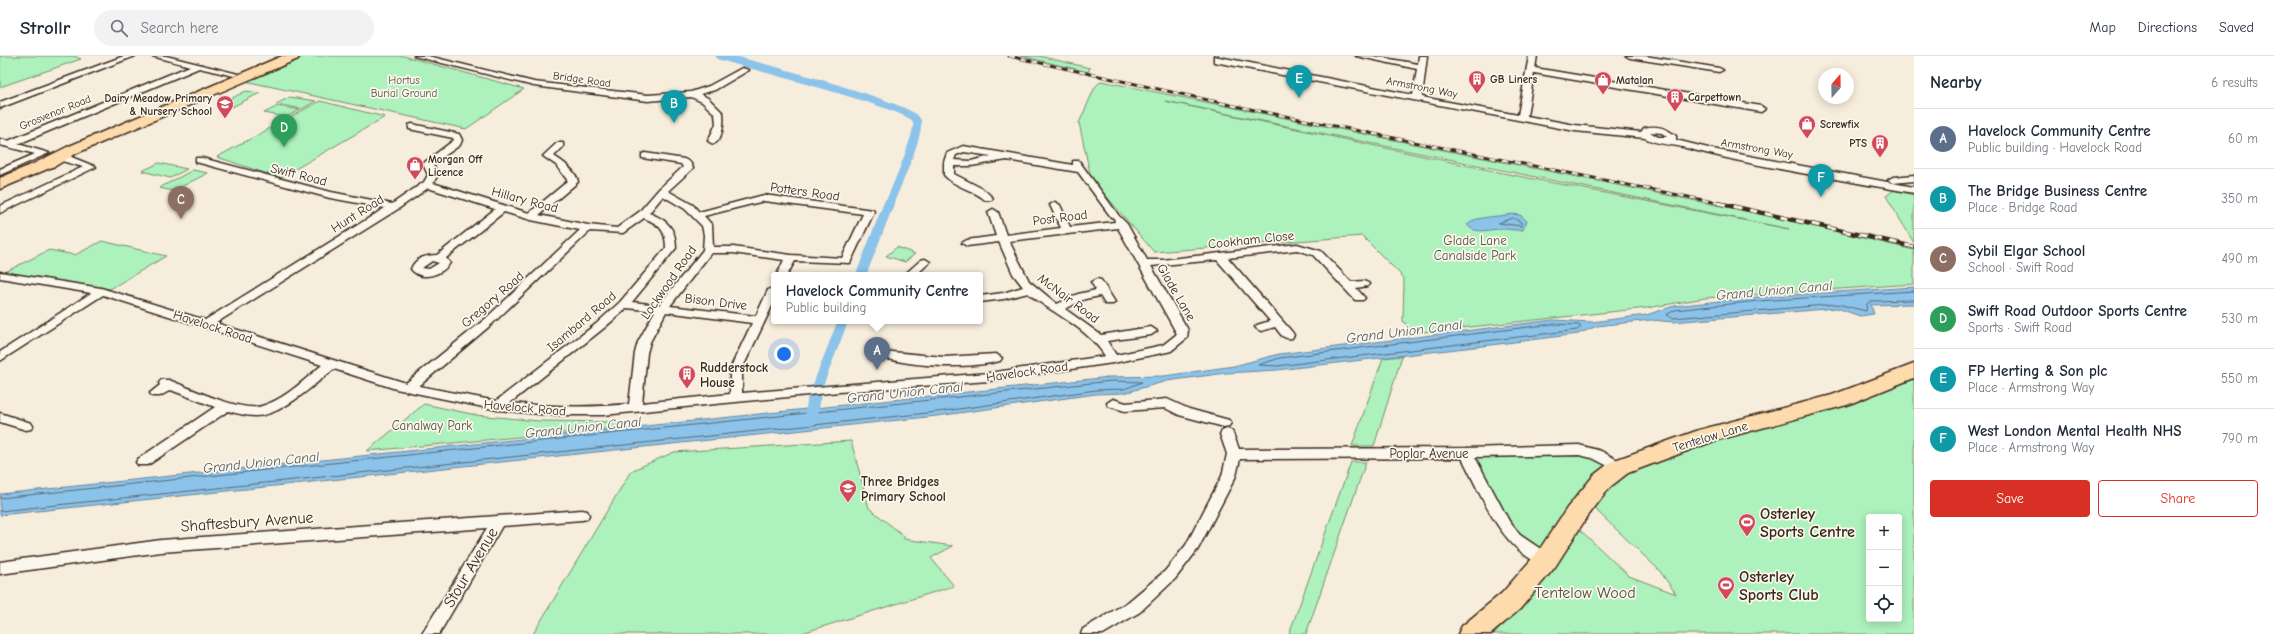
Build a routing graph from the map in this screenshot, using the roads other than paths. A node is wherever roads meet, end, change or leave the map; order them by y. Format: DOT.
graph roads {
  1 [pos="131,56"];
  2 [pos="156,56"];
  3 [pos="293,56"];
  4 [pos="418,56"];
  5 [pos="1360,56"];
  6 [pos="1423,56"];
  7 [pos="1533,56"];
  8 [pos="1630,56"];
  9 [pos="1218,58"];
  10 [pos="198,66"];
  11 [pos="1421,66"];
  12 [pos="1530,70"];
  13 [pos="1719,70"];
  14 [pos="743,71"];
  15 [pos="234,74"];
  16 [pos="692,94"];
  17 [pos="1417,99"];
  18 [pos="0,105"];
  19 [pos="1761,109"];
  20 [pos="1522,118"];
  21 [pos="412,127"];
  22 [pos="1670,139"];
  23 [pos="713,141"];
  24 [pos="5,143"];
  25 [pos="560,145"];
  26 [pos="82,147"];
  27 [pos="645,156"];
  28 [pos="1007,158"];
  29 [pos="42,159"];
  30 [pos="65,159"];
  31 [pos="199,160"];
  32 [pos="949,167"];
  33 [pos="0,172"];
  34 [pos="1914,178"];
  35 [pos="0,184"];
  36 [pos="427,184"];
  37 [pos="1914,190"];
  38 [pos="662,191"];
  39 [pos="988,198"];
  40 [pos="1055,205"];
  41 [pos="394,207"];
  42 [pos="501,209"];
  43 [pos="0,210"];
  44 [pos="646,211"];
  45 [pos="993,212"];
  46 [pos="698,215"];
  47 [pos="531,217"];
  48 [pos="1118,219"];
  49 [pos="588,228"];
  50 [pos="1067,231"];
  51 [pos="1002,238"];
  52 [pos="967,243"];
  53 [pos="708,250"];
  54 [pos="1220,256"];
  55 [pos="440,258"];
  56 [pos="791,258"];
  57 [pos="925,262"];
  58 [pos="1142,263"];
  59 [pos="784,272"];
  60 [pos="913,272"];
  61 [pos="0,275"];
  62 [pos="1364,284"];
  63 [pos="1348,286"];
  64 [pos="1029,289"];
  65 [pos="101,291"];
  66 [pos="1103,292"];
  67 [pos="771,296"];
  68 [pos="1359,298"];
  69 [pos="983,299"];
  70 [pos="624,304"];
  71 [pos="1057,308"];
  72 [pos="662,309"];
  73 [pos="758,320"];
  74 [pos="1278,323"];
  75 [pos="206,324"];
  76 [pos="1261,327"];
  77 [pos="1152,331"];
  78 [pos="1288,335"];
  79 [pos="1099,340"];
  80 [pos="892,356"];
  81 [pos="0,357"];
  82 [pos="1113,359"];
  83 [pos="331,365"];
  84 [pos="1914,371"];
  85 [pos="989,377"];
  86 [pos="409,386"];
  87 [pos="156,394"];
  88 [pos="736,398"];
  89 [pos="1113,403"];
  90 [pos="227,405"];
  91 [pos="498,406"];
  92 [pos="635,409"];
  93 [pos="0,417"];
  94 [pos="26,426"];
  95 [pos="1466,453"];
  96 [pos="1234,454"];
  97 [pos="143,462"];
  98 [pos="1620,467"];
  99 [pos="582,515"];
  100 [pos="498,521"];
  101 [pos="1546,560"];
  102 [pos="0,568"];
  103 [pos="430,634"];
  104 [pos="1089,634"];
  105 [pos="1472,634"];
  1 -- 18 [label="street"];
  2 -- 10 [label="street"];
  3 -- 26 [label="main road"];
  4 -- 16 [label="street, Bridge Road"];
  5 -- 11 [label="street"];
  6 -- 11 [label="street"];
  7 -- 12 [label="street"];
  8 -- 13 [label="street"];
  9 -- 17 [label="street, Armstrong Way"];
  10 -- 15 [label="street"];
  10 -- 24 [label="street, Grosvenor Road"];
  11 -- 17 [label="street"];
  12 -- 19 [label="street"];
  12 -- 20 [label="street"];
  14 -- 16 [label="street, Bridge Road"];
  16 -- 23 [label="street"];
  17 -- 20 [label="street, Armstrong Way"];
  20 -- 22 [label="street, Armstrong Way"];
  21 -- 36 [label="street"];
  22 -- 34 [label="street, Armstrong Way"];
  22 -- 37 [label="street, Armstrong Way"];
  24 -- 29 [label="street"];
  25 -- 47 [label="street"];
  26 -- 29 [label="main road"];
  26 -- 30 [label="main road"];
  27 -- 38 [label="street"];
  28 -- 32 [label="street"];
  28 -- 32 [label="street"];
  28 -- 48 [label="street, Glade Lane"];
  29 -- 30 [label="main road"];
  29 -- 33 [label="street"];
  29 -- 35 [label="main road"];
  30 -- 43 [label="street"];
  31 -- 41 [label="street, Swift Road"];
  32 -- 39 [label="street"];
  36 -- 41 [label="street, Hunt Road"];
  36 -- 42 [label="street, Hillary Road"];
  38 -- 44 [label="street"];
  38 -- 46 [label="street, Lockwood Road"];
  40 -- 50 [label="street"];
  41 -- 75 [label="street, Hunt Road"];
  42 -- 47 [label="street, Hillary Road"];
  42 -- 55 [label="street"];
  44 -- 49 [label="street, Hillary Road"];
  44 -- 70 [label="street, Isambard Road"];
  45 -- 51 [label="street, McNair Road"];
  46 -- 53 [label="street, Lockwood Road"];
  46 -- 56 [label="street, Potters Road"];
  47 -- 49 [label="street, Hillary Road"];
  48 -- 50 [label="street, Post Road"];
  48 -- 58 [label="street, Glade Lane"];
  49 -- 86 [label="street, Gregory Road"];
  50 -- 51 [label="street, Post Road"];
  51 -- 52 [label="street, Post Road"];
  51 -- 64 [label="street, McNair Road"];
  53 -- 56 [label="street"];
  53 -- 72 [label="street, Lockwood Road"];
  54 -- 58 [label="street, Cookham Close"];
  54 -- 63 [label="street, Cookham Close"];
  54 -- 74 [label="street"];
  56 -- 59 [label="street"];
  57 -- 60 [label="street"];
  58 -- 82 [label="street, Glade Lane"];
  61 -- 65 [label="street, Havelock Road"];
  62 -- 63 [label="street"];
  63 -- 68 [label="street, Cookham Close"];
  64 -- 69 [label="street"];
  64 -- 71 [label="street, McNair Road"];
  65 -- 75 [label="street, Havelock Road"];
  65 -- 81 [label="street"];
  66 -- 71 [label="street"];
  67 -- 73 [label="street"];
  70 -- 72 [label="street, Bison Drive"];
  70 -- 91 [label="street, Isambard Road"];
  71 -- 79 [label="street, McNair Road"];
  72 -- 73 [label="street, Bison Drive"];
  72 -- 92 [label="street, Lockwood Road"];
  73 -- 88 [label="street"];
  74 -- 76 [label="street"];
  74 -- 78 [label="street"];
  75 -- 83 [label="street, Havelock Road"];
  77 -- 79 [label="street"];
  79 -- 82 [label="street, McNair Road"];
  80 -- 85 [label="street"];
  82 -- 85 [label="street, Havelock Road"];
  83 -- 86 [label="street, Havelock Road"];
  83 -- 90 [label="street"];
  84 -- 98 [label="main road, Tentelow Lane"];
  85 -- 88 [label="street, Havelock Road"];
  86 -- 91 [label="street, Havelock Road"];
  87 -- 90 [label="street"];
  88 -- 92 [label="street, Havelock Road"];
  89 -- 96 [label="street"];
  90 -- 97 [label="street"];
  91 -- 92 [label="street, Havelock Road"];
  93 -- 94 [label="street"];
  95 -- 96 [label="street, Poplar Avenue"];
  95 -- 98 [label="street, Poplar Avenue"];
  95 -- 101 [label="street"];
  96 -- 104 [label="street"];
  98 -- 101 [label="main road, Tentelow Lane"];
  99 -- 100 [label="street, Shaftesbury Avenue"];
  100 -- 102 [label="street, Shaftesbury Avenue"];
  100 -- 103 [label="street, Stour Avenue"];
  101 -- 105 [label="main road, Tentelow Lane"];
}
